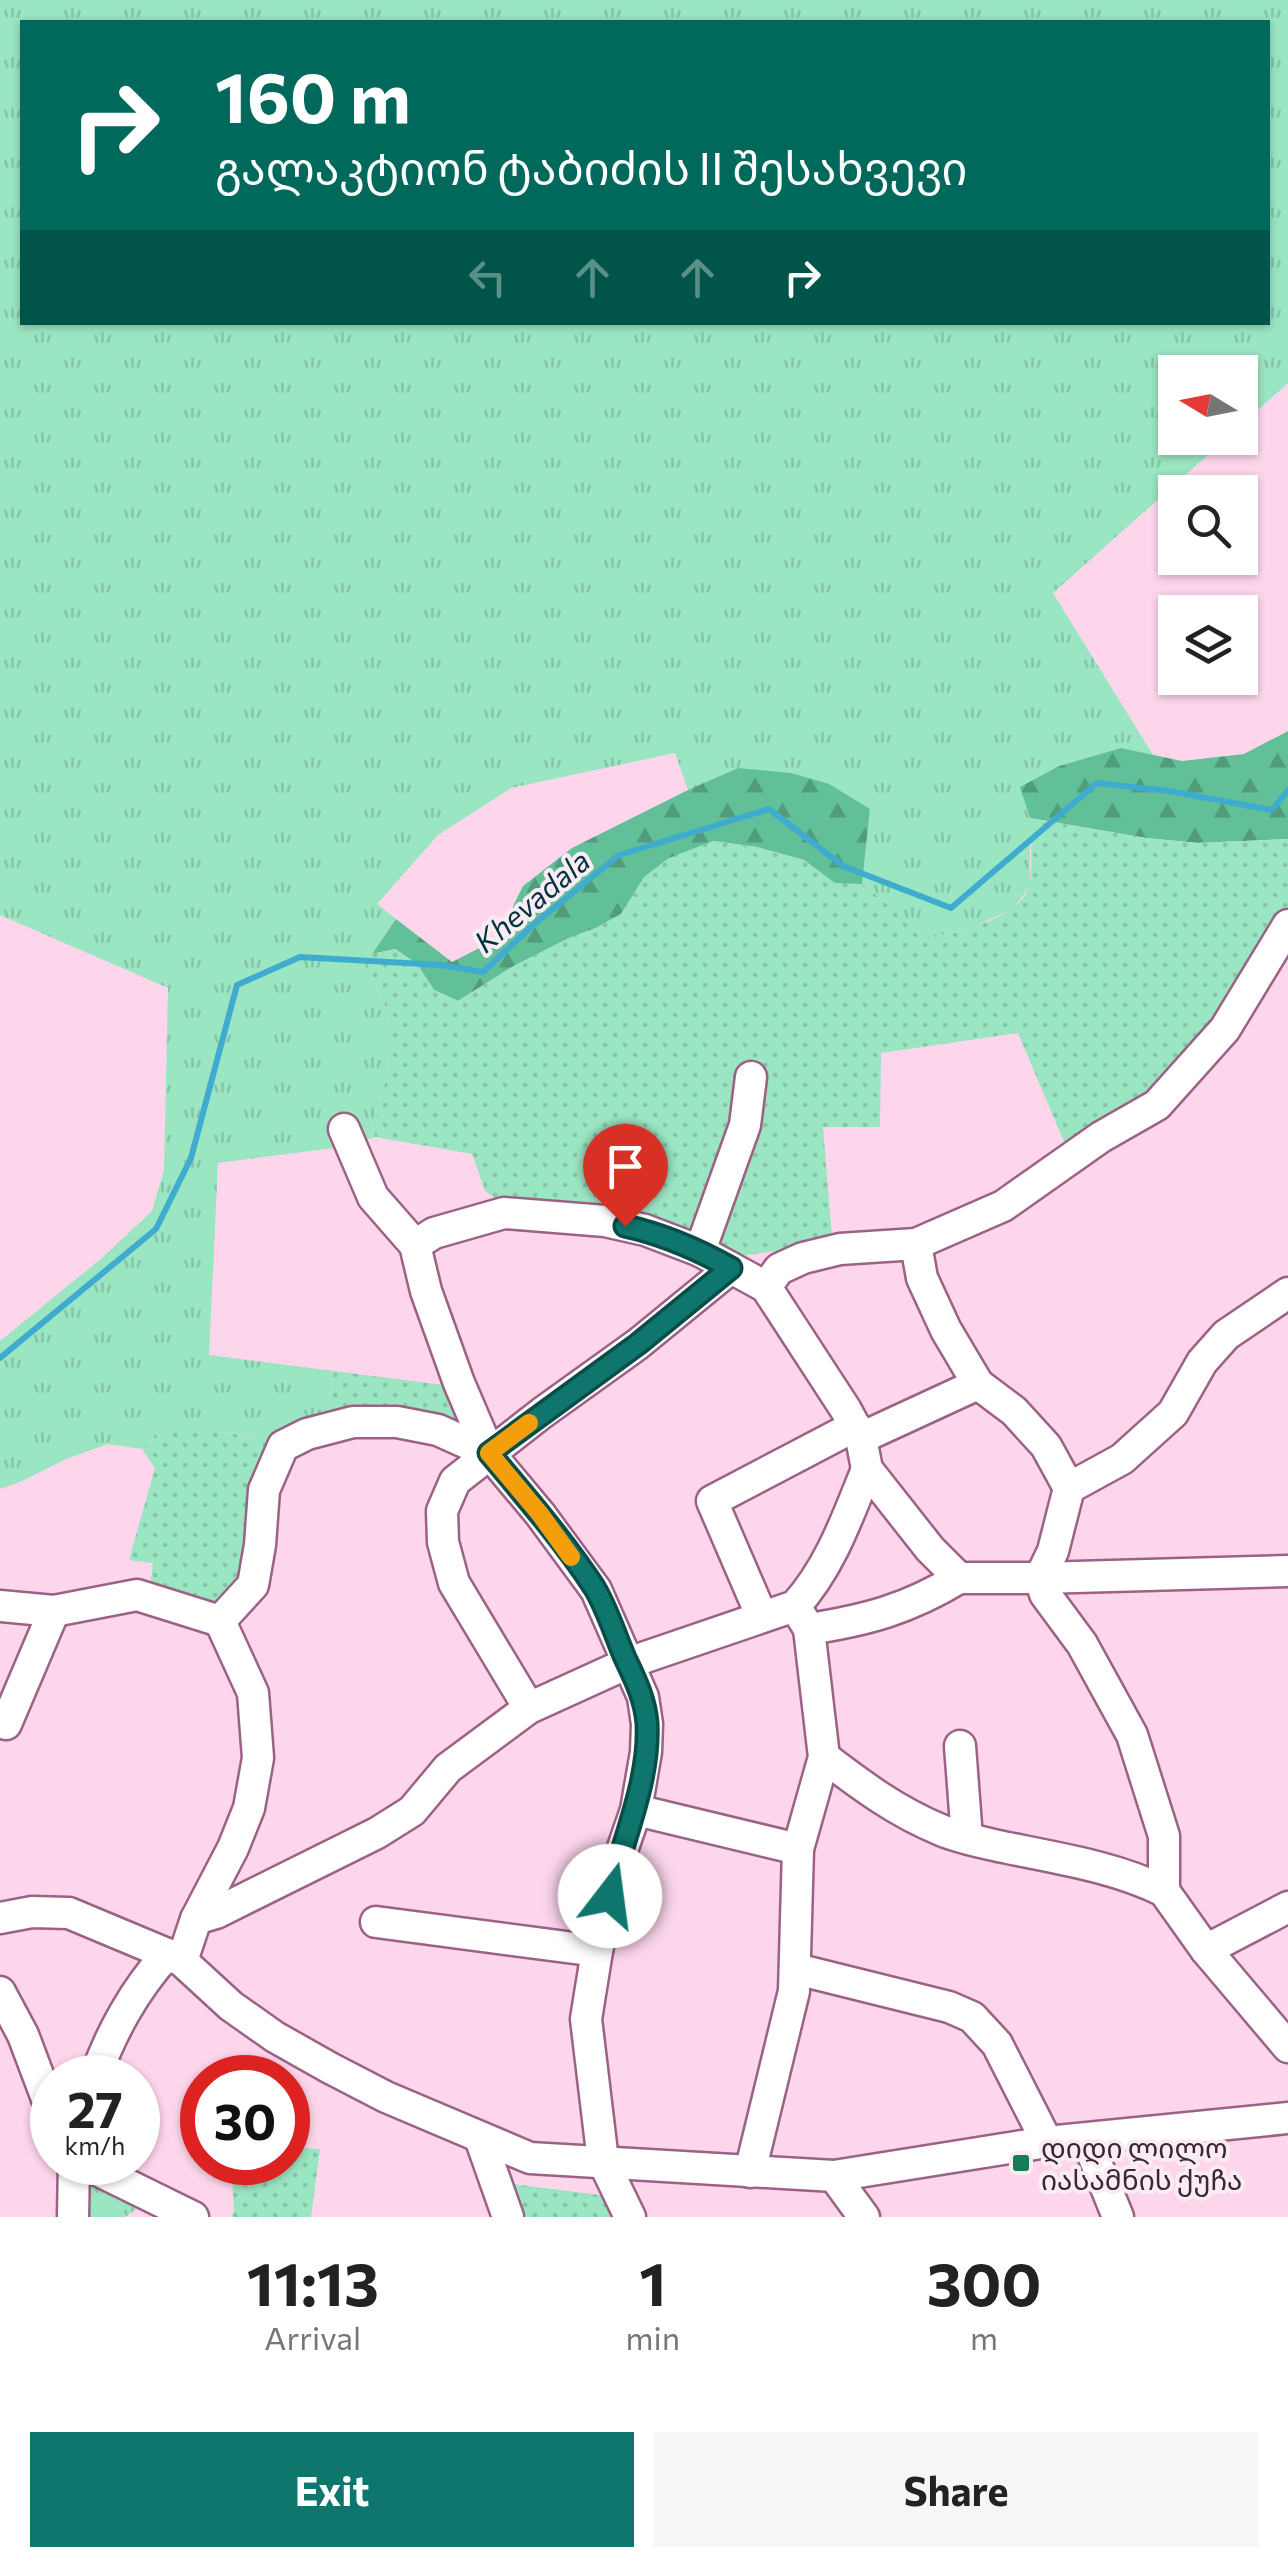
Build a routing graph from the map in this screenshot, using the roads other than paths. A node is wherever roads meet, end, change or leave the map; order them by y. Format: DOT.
graph roads {
  1 [pos="1288,925"];
  2 [pos="751,1077"];
  3 [pos="344,1129"];
  4 [pos="916,1244"];
  5 [pos="415,1245"];
  6 [pos="700,1250"];
  7 [pos="731,1268"];
  8 [pos="766,1288"];
  9 [pos="1288,1293"];
  10 [pos="978,1384"];
  11 [pos="858,1432"];
  12 [pos="489,1453"];
  13 [pos="867,1468"];
  14 [pos="1069,1488"];
  15 [pos="1288,1571"];
  16 [pos="959,1578"];
  17 [pos="1040,1578"];
  18 [pos="0,1606"];
  19 [pos="54,1610"];
  20 [pos="762,1617"];
  21 [pos="802,1617"];
  22 [pos="220,1620"];
  23 [pos="628,1663"];
  24 [pos="530,1708"];
  25 [pos="6,1724"];
  26 [pos="960,1746"];
  27 [pos="824,1758"];
  28 [pos="636,1810"];
  29 [pos="968,1838"];
  30 [pos="798,1849"];
  31 [pos="1164,1890"];
  32 [pos="1288,1907"];
  33 [pos="0,1918"];
  34 [pos="196,1920"];
  35 [pos="376,1922"];
  36 [pos="1206,1950"];
  37 [pos="597,1951"];
  38 [pos="175,1958"];
  39 [pos="796,1969"];
  40 [pos="0,1992"];
  41 [pos="1288,2047"];
  42 [pos="31,2055"];
  43 [pos="103,2055"];
  44 [pos="1288,2118"];
  45 [pos="480,2138"];
  46 [pos="1087,2140"];
  47 [pos="1047,2142"];
  48 [pos="603,2161"];
  49 [pos="750,2172"];
  50 [pos="834,2176"];
  51 [pos="75,2185"];
  52 [pos="126,2185"];
  53 [pos="72,2217"];
  54 [pos="193,2217"];
  55 [pos="508,2217"];
  56 [pos="630,2217"];
  57 [pos="864,2217"];
  58 [pos="1118,2217"];
  1 -- 4 [label="street"];
  2 -- 6 [label="street"];
  3 -- 5 [label="street"];
  4 -- 8 [label="street"];
  4 -- 10 [label="street"];
  5 -- 6 [label="street"];
  5 -- 12 [label="street"];
  6 -- 7 [label="street"];
  7 -- 8 [label="street"];
  7 -- 12 [label="street"];
  8 -- 11 [label="street"];
  9 -- 14 [label="street"];
  10 -- 11 [label="street"];
  10 -- 14 [label="street"];
  11 -- 13 [label="street"];
  11 -- 20 [label="street"];
  12 -- 22 [label="street"];
  12 -- 23 [label="street"];
  12 -- 24 [label="street"];
  13 -- 16 [label="street"];
  13 -- 21 [label="street"];
  14 -- 17 [label="street"];
  15 -- 17 [label="street"];
  16 -- 17 [label="street"];
  16 -- 21 [label="street"];
  17 -- 31 [label="street"];
  18 -- 19 [label="street"];
  19 -- 22 [label="street"];
  19 -- 25 [label="street"];
  20 -- 21 [label="street"];
  20 -- 23 [label="street"];
  21 -- 27 [label="street"];
  22 -- 34 [label="street"];
  23 -- 24 [label="street"];
  23 -- 28 [label="street"];
  24 -- 34 [label="street"];
  26 -- 29 [label="street"];
  27 -- 29 [label="street"];
  27 -- 30 [label="street"];
  28 -- 30 [label="street"];
  28 -- 37 [label="street"];
  29 -- 31 [label="street"];
  30 -- 39 [label="street"];
  31 -- 36 [label="street"];
  32 -- 36 [label="street"];
  33 -- 38 [label="street"];
  34 -- 38 [label="street"];
  35 -- 37 [label="street"];
  36 -- 41 [label="street"];
  37 -- 48 [label="street"];
  38 -- 43 [label="street"];
  38 -- 45 [label="street"];
  39 -- 47 [label="street"];
  39 -- 49 [label="street"];
  40 -- 42 [label="street"];
  44 -- 46 [label="street"];
  45 -- 48 [label="street"];
  45 -- 55 [label="street"];
  46 -- 47 [label="street"];
  46 -- 58 [label="street"];
  47 -- 50 [label="street"];
  48 -- 49 [label="street"];
  48 -- 56 [label="street"];
  49 -- 50 [label="street"];
  50 -- 57 [label="street"];
  51 -- 53 [label="street"];
  52 -- 54 [label="street"];
}
